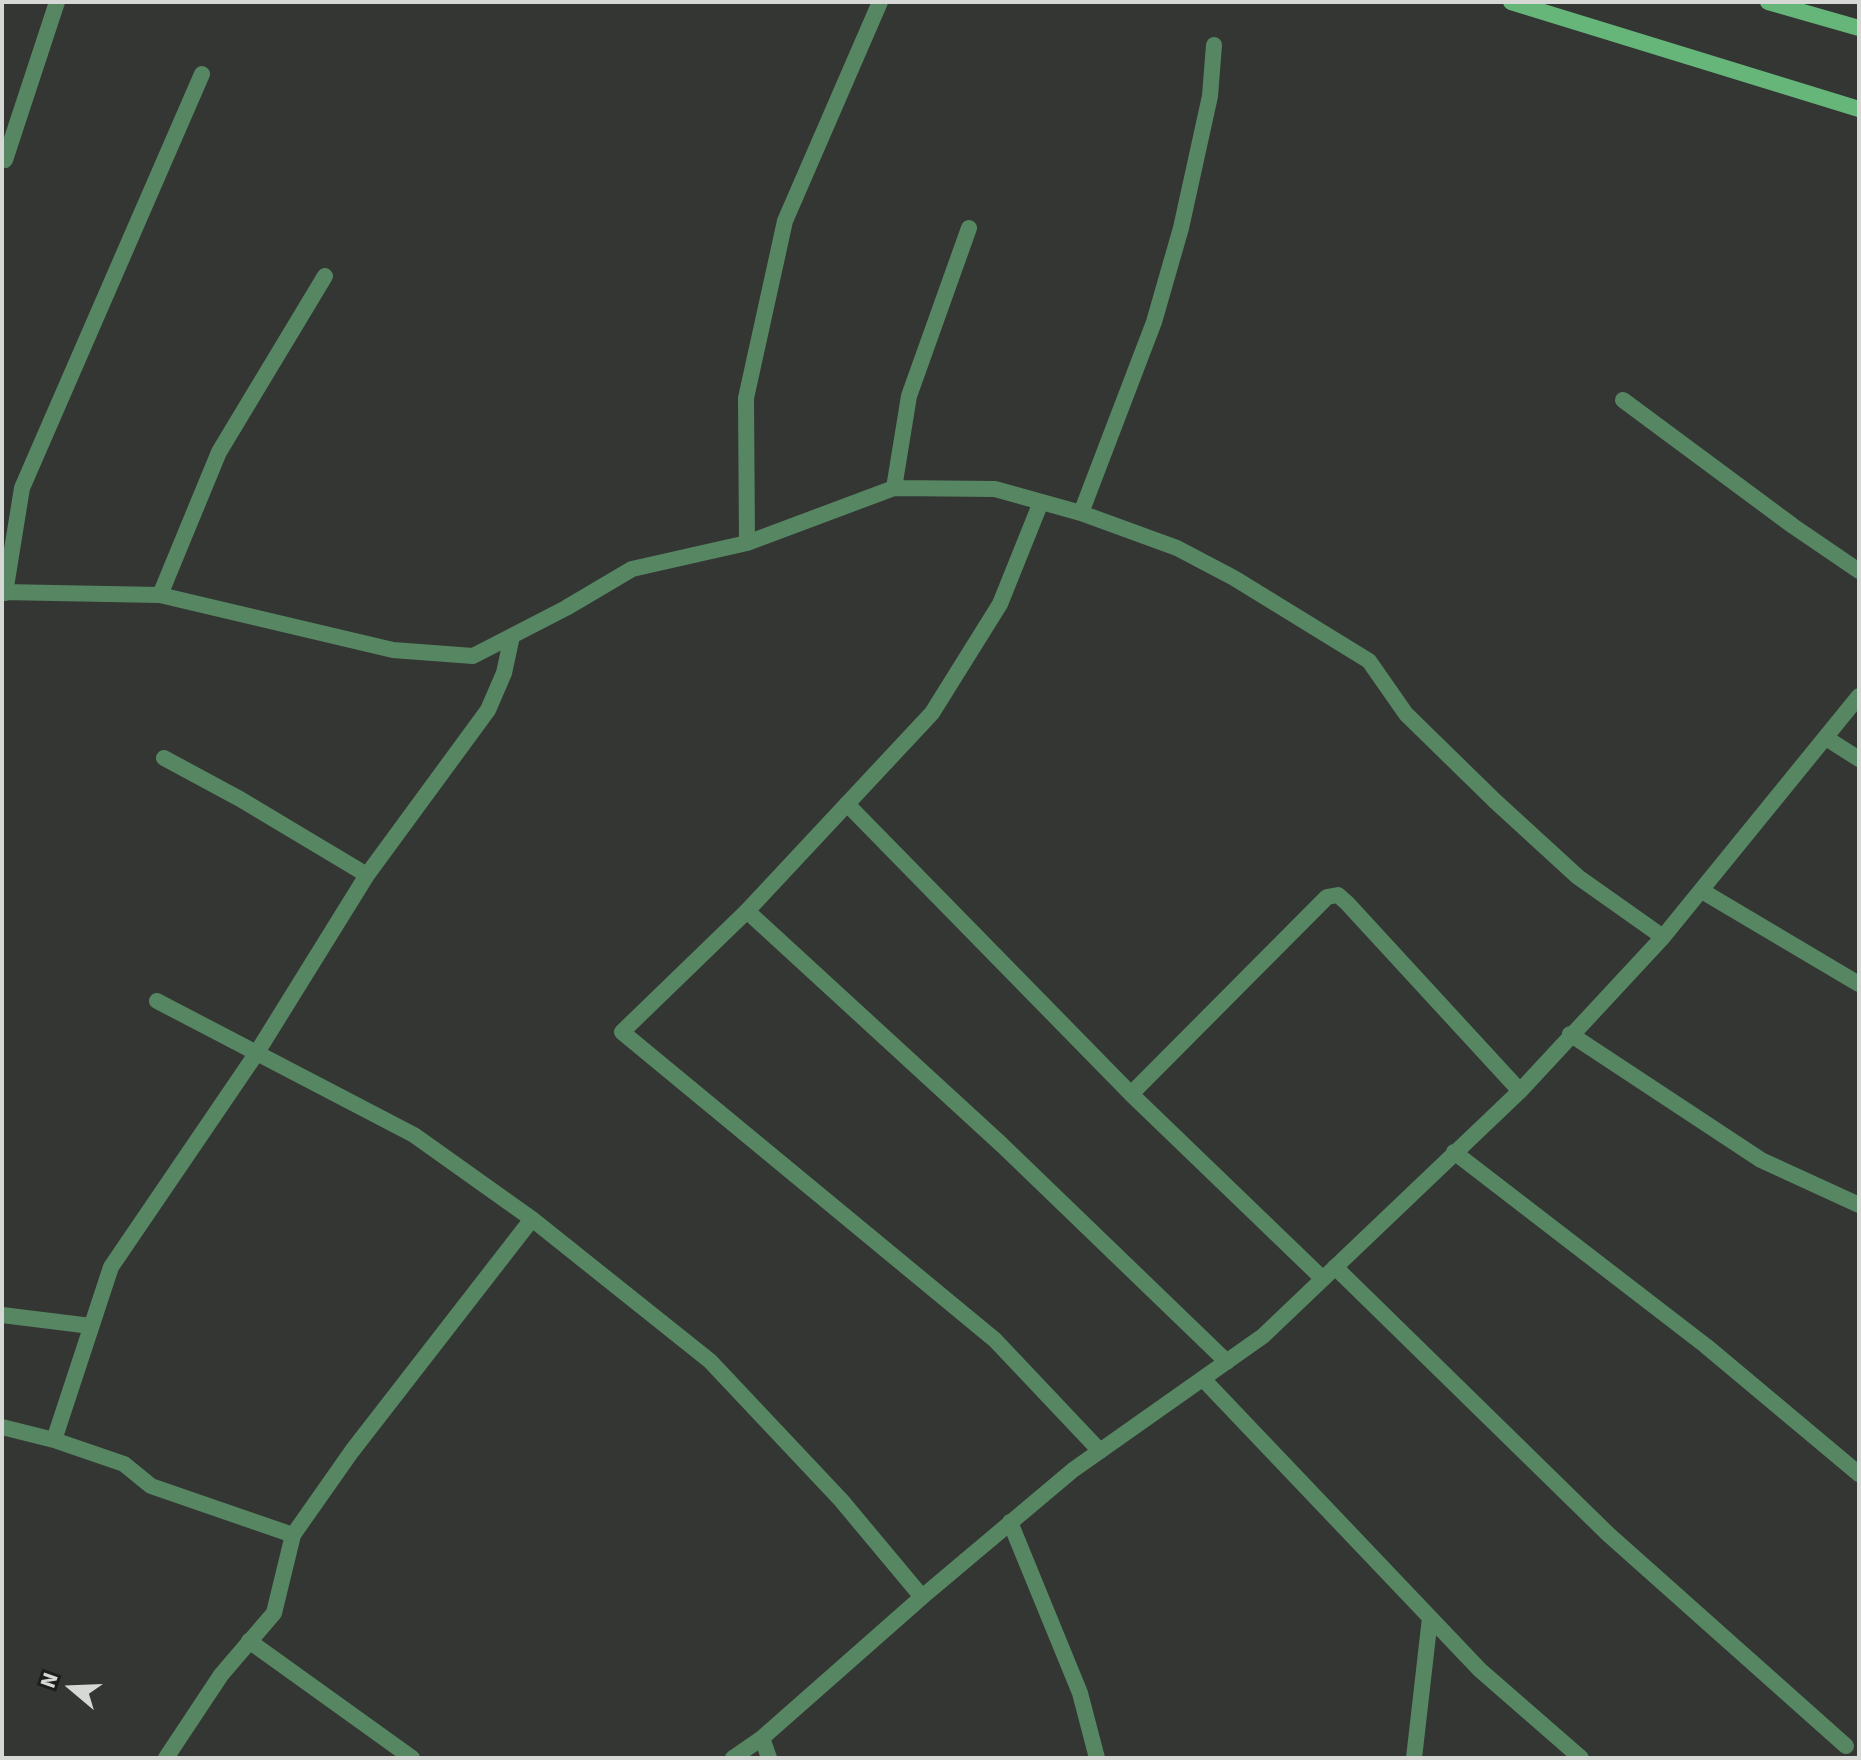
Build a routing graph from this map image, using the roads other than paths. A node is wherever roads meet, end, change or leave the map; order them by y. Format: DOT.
graph roads {
  1 [pos="57,2"];
  2 [pos="880,2"];
  3 [pos="1511,2"];
  4 [pos="1768,2"];
  5 [pos="1859,28"];
  6 [pos="1214,45"];
  7 [pos="202,74"];
  8 [pos="1859,109"];
  9 [pos="5,160"];
  10 [pos="969,228"];
  11 [pos="325,276"];
  12 [pos="1623,400"];
  13 [pos="894,488"];
  14 [pos="1041,502"];
  15 [pos="1081,513"];
  16 [pos="747,543"];
  17 [pos="1859,571"];
  18 [pos="3,592"];
  19 [pos="160,595"];
  20 [pos="512,636"];
  21 [pos="1859,696"];
  22 [pos="1826,738"];
  23 [pos="164,758"];
  24 [pos="1859,759"];
  25 [pos="847,804"];
  26 [pos="367,875"];
  27 [pos="1702,891"];
  28 [pos="747,911"];
  29 [pos="1663,937"];
  30 [pos="1859,984"];
  31 [pos="157,1001"];
  32 [pos="1570,1034"];
  33 [pos="256,1054"];
  34 [pos="1520,1091"];
  35 [pos="1131,1094"];
  36 [pos="1454,1152"];
  37 [pos="1859,1205"];
  38 [pos="532,1219"];
  39 [pos="1329,1273"];
  40 [pos="2,1315"];
  41 [pos="91,1326"];
  42 [pos="1227,1362"];
  43 [pos="1203,1379"];
  44 [pos="2,1427"];
  45 [pos="54,1440"];
  46 [pos="1100,1451"];
  47 [pos="1859,1474"];
  48 [pos="1010,1522"];
  49 [pos="293,1535"];
  50 [pos="922,1597"];
  51 [pos="1430,1618"];
  52 [pos="249,1641"];
  53 [pos="762,1738"];
  54 [pos="1846,1746"];
  55 [pos="166,1758"];
  56 [pos="412,1758"];
  57 [pos="733,1758"];
  58 [pos="769,1758"];
  59 [pos="1097,1758"];
  60 [pos="1414,1758"];
  61 [pos="1581,1758"];
  1 -- 9 [label="street"];
  2 -- 16 [label="street"];
  3 -- 8 [label="main road"];
  4 -- 5 [label="main road"];
  6 -- 15 [label="street"];
  7 -- 18 [label="street"];
  10 -- 13 [label="street"];
  11 -- 19 [label="street"];
  12 -- 17 [label="street"];
  13 -- 14 [label="street"];
  13 -- 16 [label="street"];
  14 -- 15 [label="street"];
  14 -- 25 [label="street"];
  15 -- 29 [label="street"];
  16 -- 20 [label="street"];
  18 -- 19 [label="street"];
  19 -- 20 [label="street"];
  20 -- 26 [label="street"];
  21 -- 22 [label="street"];
  22 -- 24 [label="street"];
  22 -- 27 [label="street"];
  23 -- 26 [label="street"];
  25 -- 28 [label="street"];
  25 -- 35 [label="street"];
  26 -- 33 [label="street"];
  27 -- 29 [label="street"];
  27 -- 30 [label="street"];
  28 -- 42 [label="street"];
  28 -- 46 [label="street"];
  29 -- 32 [label="street"];
  31 -- 33 [label="street"];
  32 -- 34 [label="street"];
  32 -- 37 [label="street"];
  33 -- 38 [label="street"];
  33 -- 41 [label="street"];
  34 -- 35 [label="street"];
  34 -- 36 [label="street"];
  35 -- 39 [label="street"];
  36 -- 39 [label="street"];
  36 -- 47 [label="street"];
  38 -- 49 [label="street"];
  38 -- 50 [label="street"];
  39 -- 42 [label="street"];
  39 -- 54 [label="street"];
  40 -- 41 [label="street"];
  41 -- 45 [label="street"];
  42 -- 43 [label="street"];
  43 -- 46 [label="street"];
  43 -- 51 [label="street"];
  44 -- 45 [label="street"];
  45 -- 49 [label="street"];
  46 -- 48 [label="street"];
  48 -- 50 [label="street"];
  48 -- 59 [label="street"];
  49 -- 52 [label="street"];
  50 -- 53 [label="street"];
  51 -- 60 [label="street"];
  51 -- 61 [label="street"];
  52 -- 55 [label="street"];
  52 -- 56 [label="street"];
  53 -- 57 [label="street"];
  53 -- 58 [label="street"];
}
